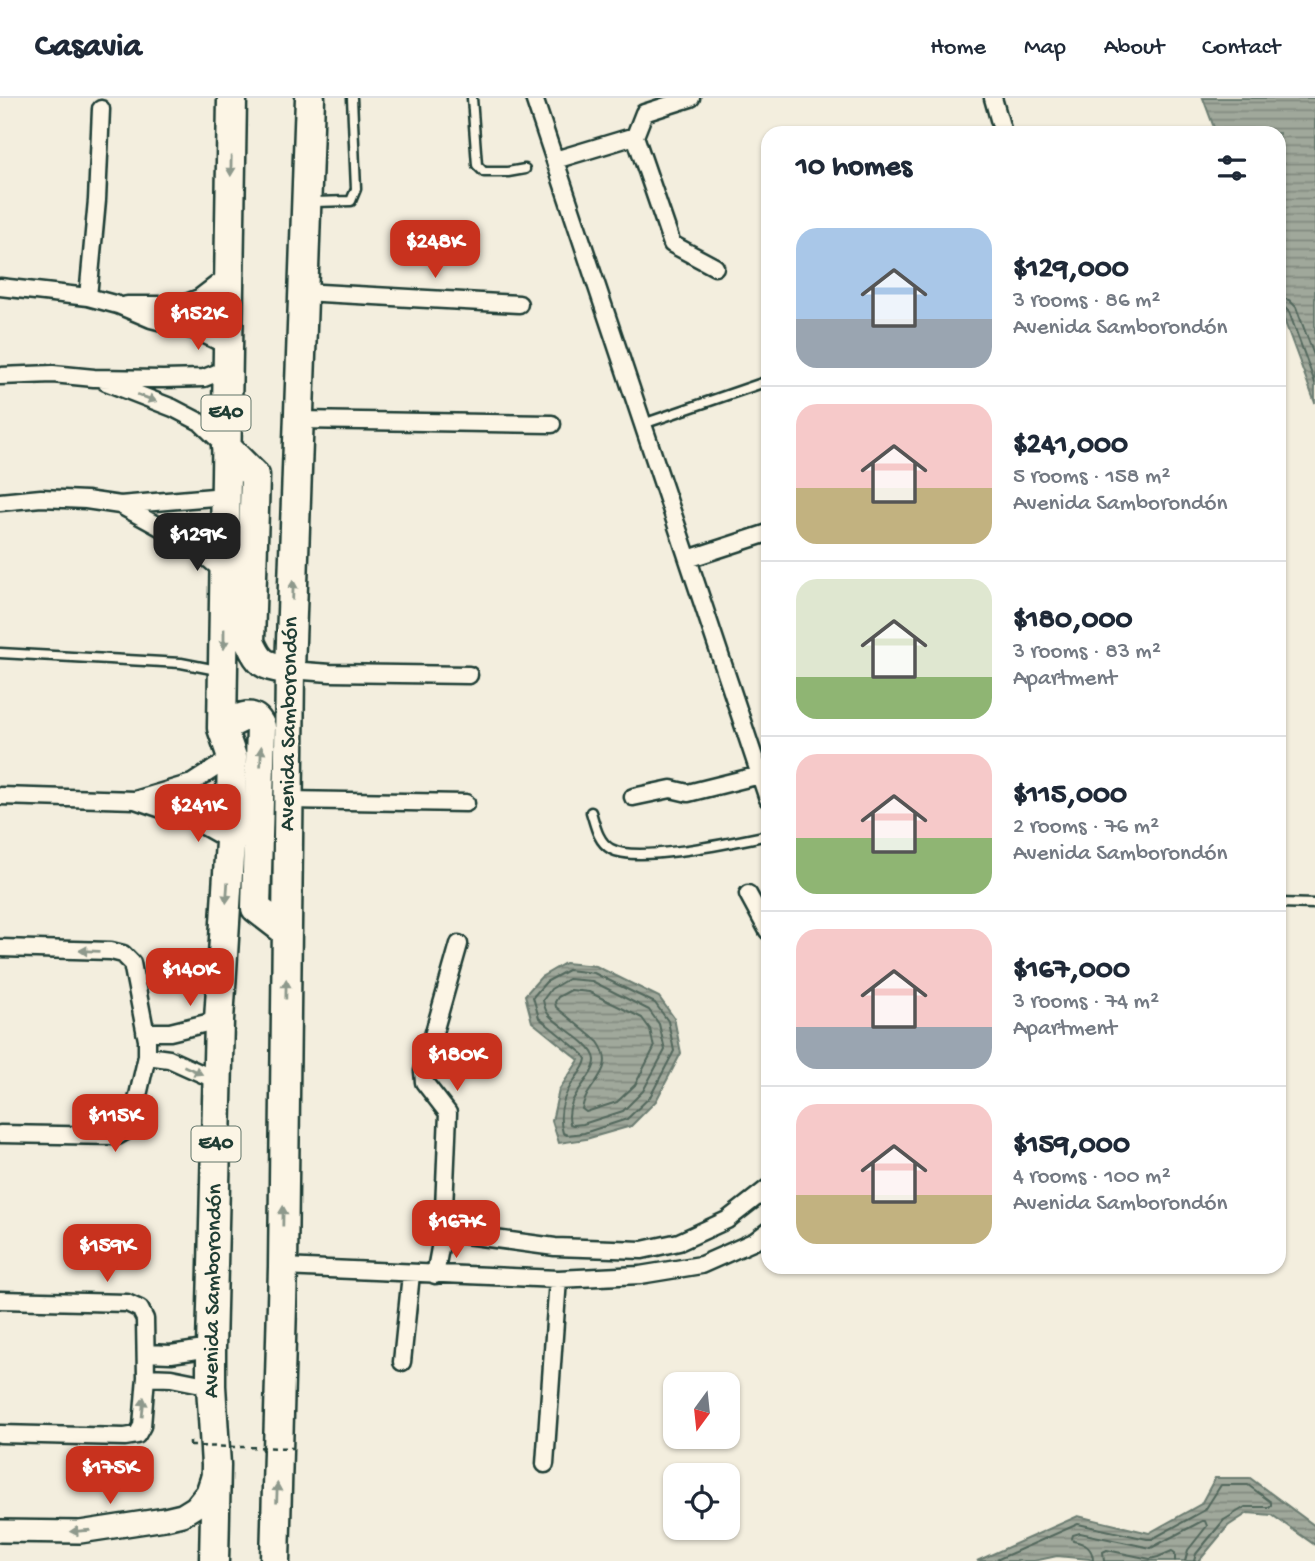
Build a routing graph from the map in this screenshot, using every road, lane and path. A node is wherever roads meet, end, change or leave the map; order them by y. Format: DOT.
graph roads {
  1 [pos="232,98"];
  2 [pos="310,98"];
  3 [pos="352,98"];
  4 [pos="472,98"];
  5 [pos="534,98"];
  6 [pos="691,98"];
  7 [pos="993,98"];
  8 [pos="101,109"];
  9 [pos="1001,126"];
  10 [pos="635,136"];
  11 [pos="555,160"];
  12 [pos="526,169"];
  13 [pos="306,202"];
  14 [pos="715,268"];
  15 [pos="229,275"];
  16 [pos="0,288"];
  17 [pos="302,292"];
  18 [pos="88,296"];
  19 [pos="519,304"];
  20 [pos="118,305"];
  21 [pos="228,358"];
  22 [pos="0,376"];
  23 [pos="93,378"];
  24 [pos="761,383"];
  25 [pos="299,420"];
  26 [pos="552,424"];
  27 [pos="643,424"];
  28 [pos="226,447"];
  29 [pos="225,496"];
  30 [pos="0,502"];
  31 [pos="120,505"];
  32 [pos="761,535"];
  33 [pos="688,559"];
  34 [pos="224,572"];
  35 [pos="0,653"];
  36 [pos="290,670"];
  37 [pos="224,671"];
  38 [pos="469,675"];
  39 [pos="222,728"];
  40 [pos="232,757"];
  41 [pos="761,763"];
  42 [pos="761,766"];
  43 [pos="0,796"];
  44 [pos="633,797"];
  45 [pos="135,800"];
  46 [pos="288,800"];
  47 [pos="466,803"];
  48 [pos="591,812"];
  49 [pos="761,836"];
  50 [pos="230,841"];
  51 [pos="748,894"];
  52 [pos="1286,903"];
  53 [pos="1315,904"];
  54 [pos="761,918"];
  55 [pos="287,932"];
  56 [pos="459,944"];
  57 [pos="0,948"];
  58 [pos="219,1020"];
  59 [pos="145,1032"];
  60 [pos="147,1056"];
  61 [pos="218,1081"];
  62 [pos="0,1134"];
  63 [pos="761,1193"];
  64 [pos="443,1232"];
  65 [pos="761,1236"];
  66 [pos="283,1267"];
  67 [pos="411,1274"];
  68 [pos="435,1275"];
  69 [pos="558,1279"];
  70 [pos="0,1300"];
  71 [pos="211,1348"];
  72 [pos="146,1353"];
  73 [pos="402,1362"];
  74 [pos="146,1377"];
  75 [pos="211,1386"];
  76 [pos="0,1434"];
  77 [pos="190,1446"];
  78 [pos="292,1448"];
  79 [pos="545,1464"];
  80 [pos="216,1465"];
  81 [pos="0,1531"];
  82 [pos="214,1561"];
  83 [pos="275,1561"];
  1 -- 15 [label="highway, Avenida Samborondón / E40, one-way"];
  2 -- 13 [label="highway, Avenida Samborondón"];
  3 -- 13 [label="lane"];
  4 -- 12 [label="lane"];
  5 -- 11 [label="street"];
  6 -- 10 [label="street"];
  7 -- 9 [label="street"];
  8 -- 18 [label="street"];
  10 -- 11 [label="street"];
  10 -- 14 [label="street"];
  11 -- 27 [label="street"];
  13 -- 17 [label="highway, Avenida Samborondón"];
  15 -- 20 [label="street"];
  15 -- 21 [label="highway, Avenida Samborondón / E40"];
  16 -- 18 [label="street"];
  17 -- 19 [label="street"];
  17 -- 25 [label="highway, Avenida Samborondón"];
  18 -- 20 [label="street"];
  20 -- 21 [label="street"];
  21 -- 23 [label="street"];
  21 -- 28 [label="highway, Avenida Samborondón / E40"];
  22 -- 23 [label="street"];
  23 -- 28 [label="street, one-way"];
  24 -- 27 [label="lane"];
  25 -- 26 [label="street"];
  36 -- 25 [label="highway, Avenida Samborondón, one-way"];
  27 -- 33 [label="street"];
  28 -- 29 [label="highway, Avenida Samborondón / E40"];
  28 -- 36 [label="highway"];
  29 -- 31 [label="street"];
  29 -- 34 [label="highway, Avenida Samborondón / E40"];
  30 -- 31 [label="street"];
  31 -- 34 [label="street"];
  32 -- 33 [label="street"];
  33 -- 41 [label="street"];
  34 -- 37 [label="highway, Avenida Samborondón / E40, one-way"];
  35 -- 37 [label="lane"];
  36 -- 38 [label="street"];
  36 -- 46 [label="highway, Avenida Samborondón"];
  37 -- 39 [label="highway, Avenida Samborondón / E40"];
  39 -- 40 [label="highway, Avenida Samborondón / E40"];
  55 -- 39 [label="highway, one-way"];
  40 -- 45 [label="street"];
  40 -- 50 [label="highway, Avenida Samborondón / E40"];
  42 -- 44 [label="street"];
  43 -- 45 [label="street"];
  45 -- 50 [label="street"];
  46 -- 47 [label="street"];
  46 -- 55 [label="highway, Avenida Samborondón"];
  48 -- 49 [label="lane"];
  50 -- 58 [label="highway, Avenida Samborondón / E40, one-way"];
  51 -- 54 [label="street"];
  52 -- 53 [label="lane"];
  66 -- 55 [label="highway, Avenida Samborondón, one-way"];
  56 -- 64 [label="street"];
  59 -- 57 [label="street, one-way"];
  58 -- 59 [label="street"];
  58 -- 61 [label="highway, Avenida Samborondón / E40"];
  59 -- 60 [label="street"];
  60 -- 61 [label="street, one-way"];
  60 -- 62 [label="street"];
  61 -- 71 [label="highway, Avenida Samborondón / E40"];
  63 -- 64 [label="street"];
  64 -- 68 [label="street"];
  65 -- 69 [label="street"];
  66 -- 67 [label="street"];
  83 -- 66 [label="highway, Avenida Samborondón, one-way"];
  67 -- 68 [label="street"];
  67 -- 73 [label="street"];
  68 -- 69 [label="street"];
  69 -- 79 [label="street"];
  70 -- 72 [label="street"];
  71 -- 72 [label="street"];
  71 -- 75 [label="highway, Avenida Samborondón / E40"];
  72 -- 74 [label="street"];
  74 -- 75 [label="street"];
  76 -- 74 [label="street, one-way"];
  75 -- 80 [label="highway, Avenida Samborondón / E40"];
  77 -- 78 [label="path, bridge"];
  80 -- 81 [label="street, one-way"];
  80 -- 82 [label="highway, Avenida Samborondón / E40"];
}
